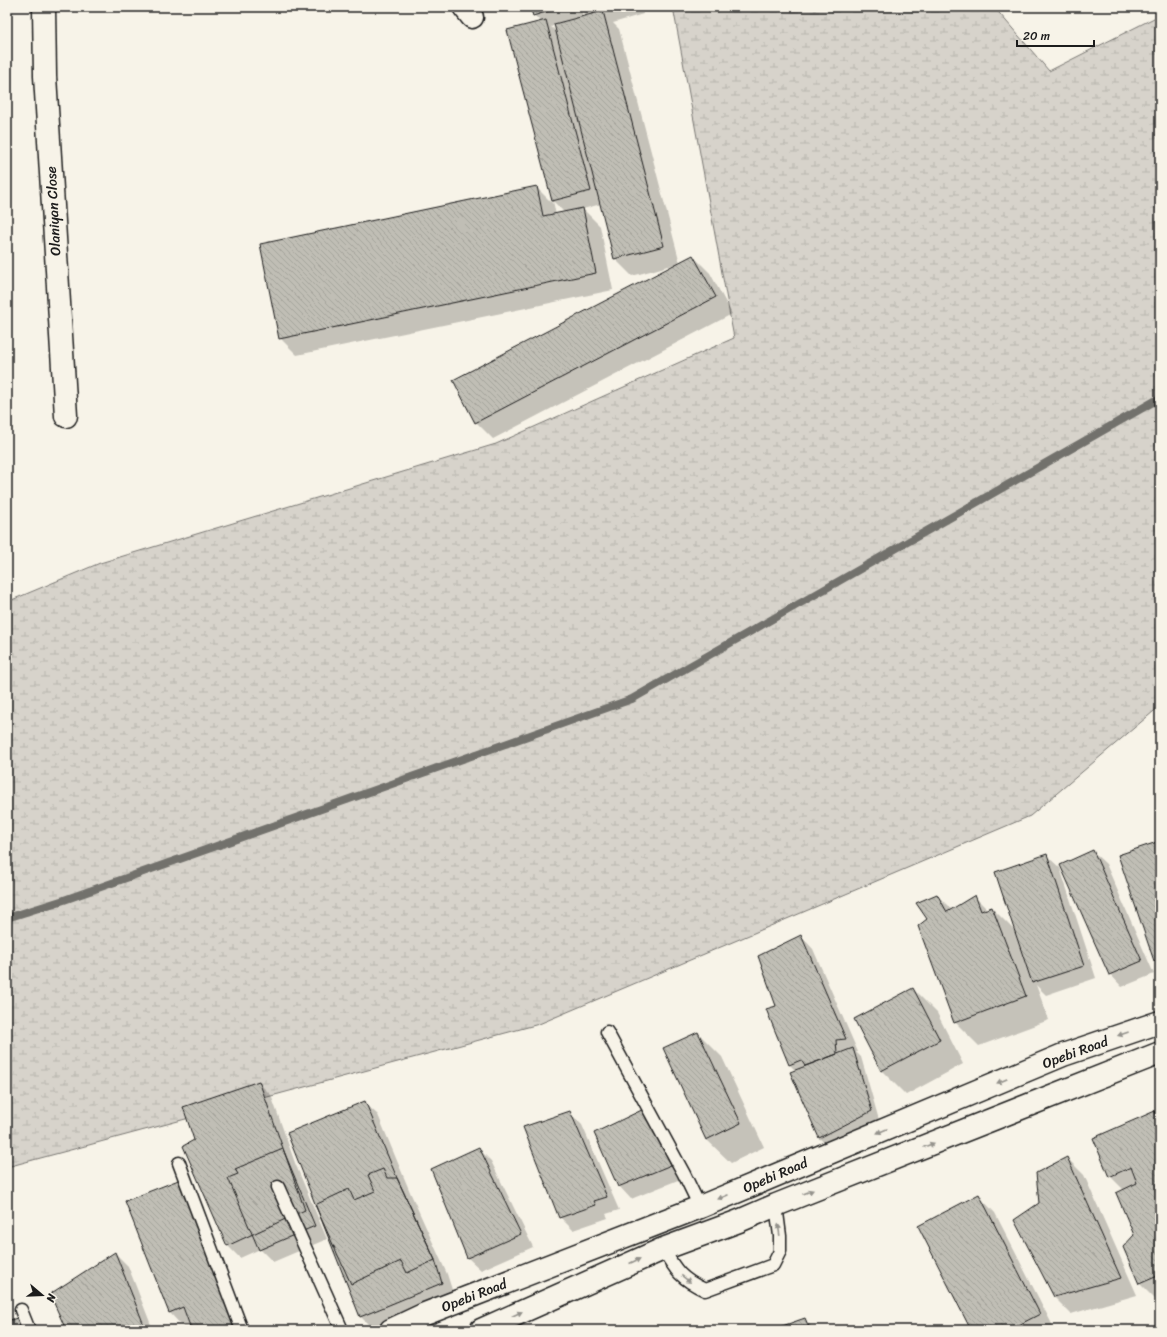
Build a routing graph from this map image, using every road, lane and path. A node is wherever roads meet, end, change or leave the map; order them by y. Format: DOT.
graph roads {
  1 [pos="44,7"];
  2 [pos="66,416"];
  3 [pos="1160,1022"];
  4 [pos="607,1032"];
  5 [pos="1160,1053"];
  6 [pos="179,1163"];
  7 [pos="278,1187"];
  8 [pos="776,1205"];
  9 [pos="700,1206"];
  10 [pos="663,1249"];
  11 [pos="21,1310"];
  12 [pos="428,1322"];
  13 [pos="29,1330"];
  14 [pos="242,1330"];
  15 [pos="342,1330"];
  16 [pos="391,1330"];
  17 [pos="481,1330"];
  1 -- 2 [label="main road, Olaniyan Close"];
  3 -- 9 [label="main road, Opebi Road, one-way"];
  4 -- 9 [label="lane"];
  8 -- 5 [label="main road, Opebi Road, one-way"];
  6 -- 14 [label="lane"];
  7 -- 15 [label="lane"];
  8 -- 10 [label="main road, Opebi Road"];
  10 -- 8 [label="lane, one-way"];
  9 -- 12 [label="main road, Opebi Road"];
  17 -- 10 [label="main road, Opebi Road, one-way"];
  11 -- 13 [label="lane"];
  12 -- 16 [label="main road, Opebi Road"];
}
